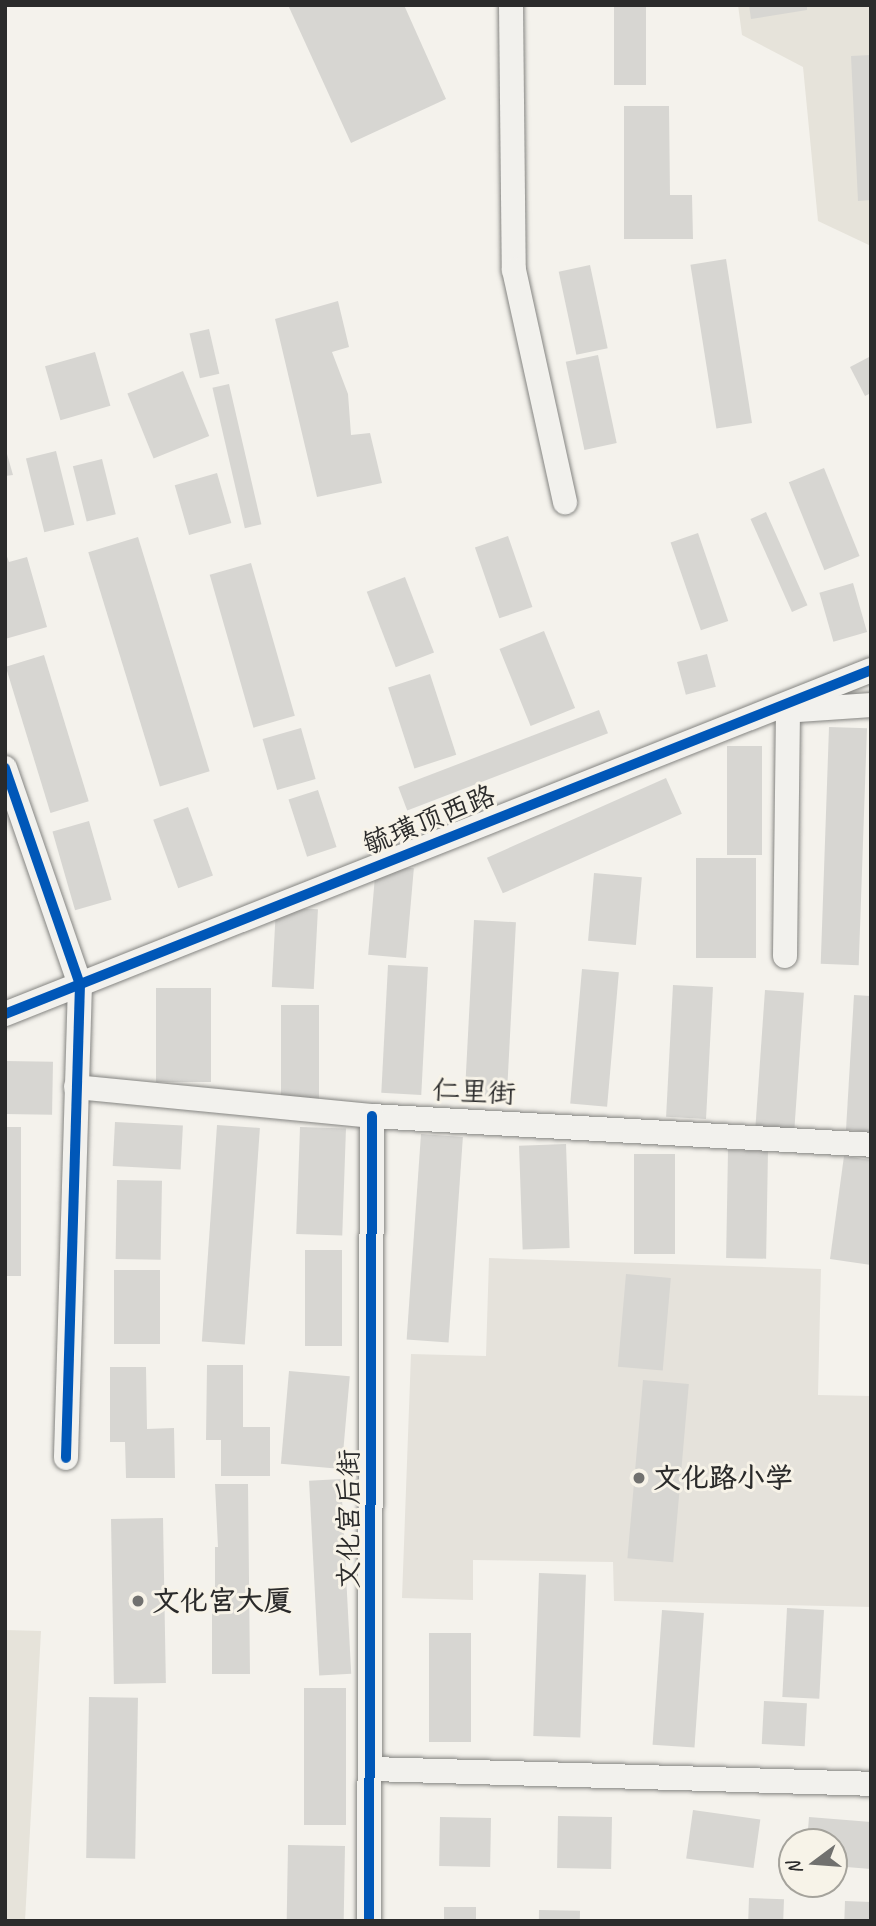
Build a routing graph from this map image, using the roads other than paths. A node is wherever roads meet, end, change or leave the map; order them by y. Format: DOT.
graph roads {
  1 [pos="511,5"];
  2 [pos="565,502"];
  3 [pos="871,670"];
  4 [pos="871,705"];
  5 [pos="788,710"];
  6 [pos="734,722"];
  7 [pos="5,768"];
  8 [pos="785,956"];
  9 [pos="80,984"];
  10 [pos="5,1014"];
  11 [pos="76,1087"];
  12 [pos="372,1116"];
  13 [pos="871,1145"];
  14 [pos="66,1458"];
  15 [pos="372,1769"];
  16 [pos="871,1784"];
  17 [pos="369,1921"];
  1 -- 2 [label="street"];
  3 -- 6 [label="street, 毓璜顶西路"];
  4 -- 5 [label="street"];
  5 -- 6 [label="street"];
  5 -- 8 [label="street"];
  6 -- 9 [label="street, 毓璜顶西路"];
  7 -- 9 [label="street"];
  9 -- 10 [label="street, 毓璜顶西路"];
  9 -- 11 [label="street"];
  11 -- 12 [label="street, 仁里街"];
  11 -- 14 [label="street"];
  12 -- 13 [label="street, 仁里街"];
  12 -- 15 [label="street, 文化宫后街"];
  15 -- 16 [label="street"];
  15 -- 17 [label="street, 文化宫后街"];
}
